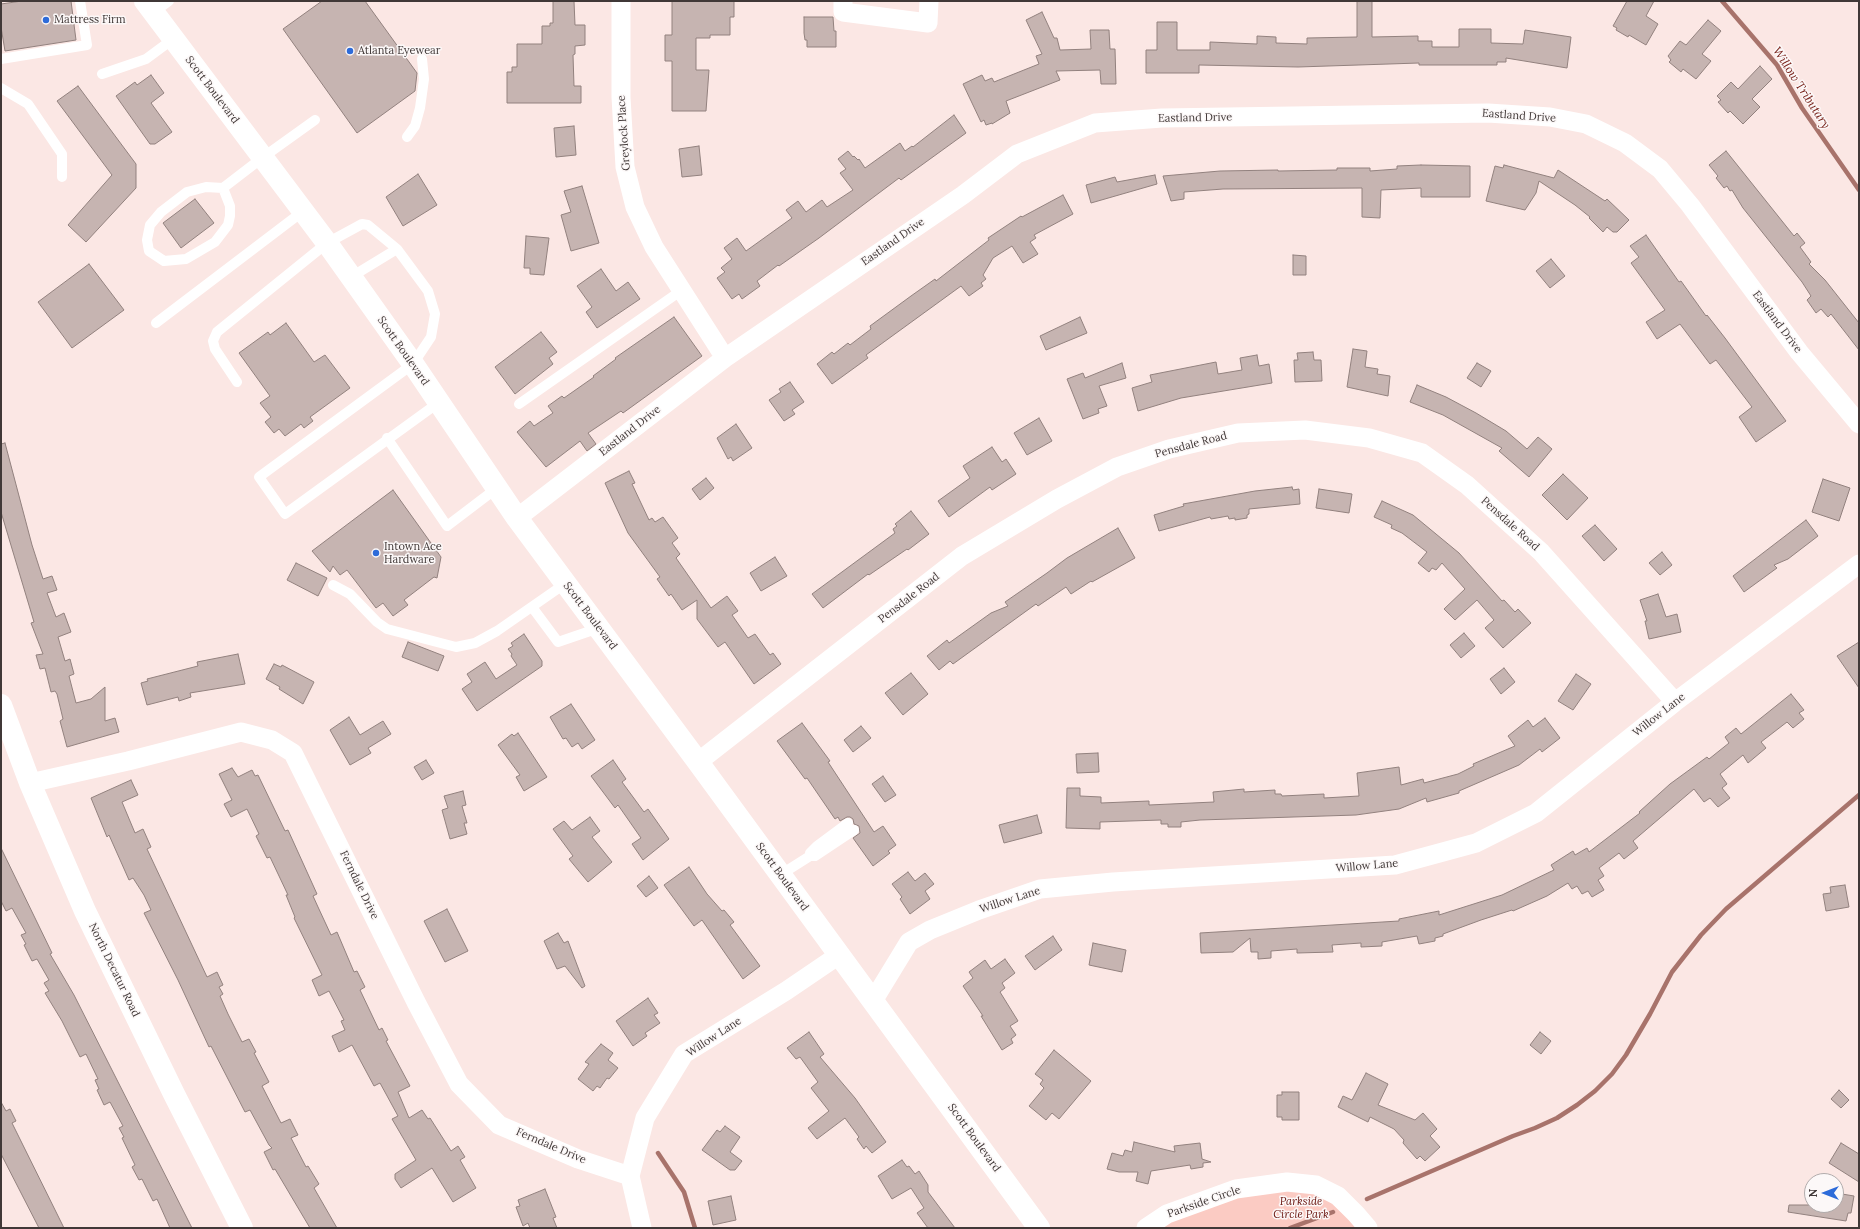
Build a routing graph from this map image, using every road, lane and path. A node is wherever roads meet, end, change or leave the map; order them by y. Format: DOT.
graph roads {
  1 [pos="80,1"];
  2 [pos="621,1"];
  3 [pos="843,1"];
  4 [pos="929,1"];
  5 [pos="156,5"];
  6 [pos="174,39"];
  7 [pos="1,58"];
  8 [pos="422,59"];
  9 [pos="102,74"];
  10 [pos="1,88"];
  11 [pos="315,120"];
  12 [pos="407,137"];
  13 [pos="262,158"];
  14 [pos="62,177"];
  15 [pos="223,188"];
  16 [pos="302,212"];
  17 [pos="327,243"];
  18 [pos="397,249"];
  19 [pos="351,277"];
  20 [pos="682,290"];
  21 [pos="156,323"];
  22 [pos="725,358"];
  23 [pos="413,364"];
  24 [pos="237,382"];
  25 [pos="438,403"];
  26 [pos="519,404"];
  27 [pos="1859,424"];
  28 [pos="387,438"];
  29 [pos="497,488"];
  30 [pos="517,518"];
  31 [pos="1859,564"];
  32 [pos="566,583"];
  33 [pos="333,585"];
  34 [pos="532,607"];
  35 [pos="599,628"];
  36 [pos="1675,702"];
  37 [pos="1,706"];
  38 [pos="698,762"];
  39 [pos="30,783"];
  40 [pos="851,827"];
  41 [pos="780,875"];
  42 [pos="839,955"];
  43 [pos="873,1001"];
  44 [pos="630,1176"];
  45 [pos="242,1228"];
  46 [pos="642,1228"];
  47 [pos="1039,1228"];
  48 [pos="1146,1228"];
  49 [pos="1368,1228"];
  1 -- 7 [label="lane"];
  2 -- 20 [label="street, Greylock Place"];
  3 -- 4 [label="street"];
  5 -- 6 [label="main road, Scott Boulevard"];
  6 -- 9 [label="lane"];
  6 -- 13 [label="main road, Scott Boulevard"];
  8 -- 12 [label="lane"];
  10 -- 14 [label="lane"];
  11 -- 13 [label="lane"];
  13 -- 15 [label="lane"];
  13 -- 16 [label="main road, Scott Boulevard"];
  15 -- 15 [label="lane"];
  16 -- 17 [label="main road, Scott Boulevard"];
  16 -- 21 [label="lane"];
  17 -- 18 [label="lane"];
  17 -- 19 [label="main road, Scott Boulevard"];
  17 -- 24 [label="lane"];
  18 -- 19 [label="lane"];
  18 -- 23 [label="lane"];
  19 -- 23 [label="main road, Scott Boulevard"];
  20 -- 22 [label="street, Greylock Place"];
  20 -- 26 [label="lane"];
  22 -- 27 [label="street, Eastland Drive"];
  22 -- 30 [label="street, Eastland Drive"];
  23 -- 25 [label="main road, Scott Boulevard"];
  23 -- 28 [label="lane"];
  25 -- 28 [label="lane"];
  25 -- 29 [label="main road, Scott Boulevard"];
  28 -- 29 [label="lane"];
  29 -- 30 [label="main road, Scott Boulevard"];
  30 -- 32 [label="main road, Scott Boulevard"];
  31 -- 36 [label="street, Willow Lane"];
  32 -- 34 [label="lane"];
  32 -- 35 [label="main road, Scott Boulevard"];
  33 -- 34 [label="lane"];
  34 -- 35 [label="lane"];
  35 -- 38 [label="main road, Scott Boulevard"];
  36 -- 38 [label="street, Pensdale Road"];
  36 -- 43 [label="street, Willow Lane"];
  37 -- 39 [label="main road, North Decatur Road"];
  38 -- 41 [label="main road, Scott Boulevard"];
  39 -- 44 [label="street, Ferndale Drive"];
  39 -- 45 [label="main road, North Decatur Road"];
  40 -- 41 [label="lane"];
  41 -- 42 [label="main road, Scott Boulevard"];
  42 -- 43 [label="main road, Scott Boulevard"];
  42 -- 44 [label="street, Willow Lane"];
  43 -- 47 [label="main road, Scott Boulevard"];
  44 -- 46 [label="street, Willow Lane"];
  48 -- 49 [label="street, Parkside Circle"];
}
